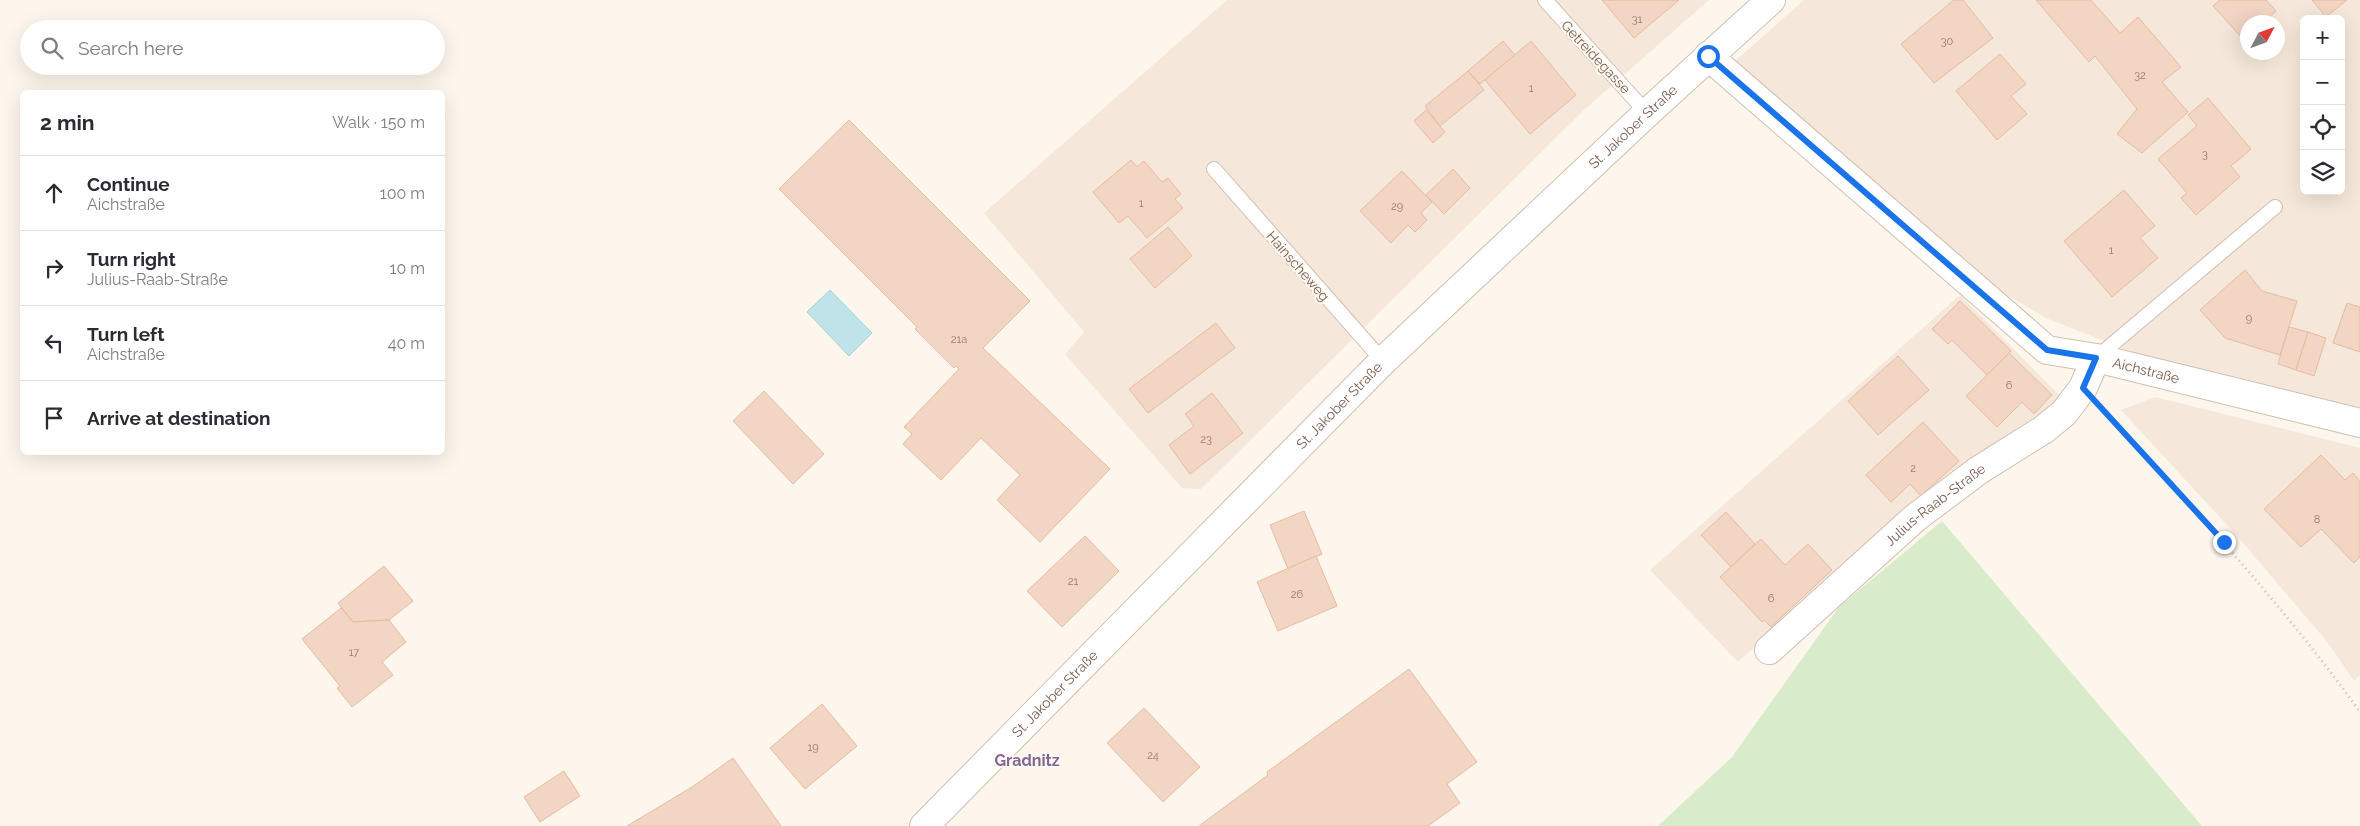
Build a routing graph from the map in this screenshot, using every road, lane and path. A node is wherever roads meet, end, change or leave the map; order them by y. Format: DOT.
graph roads {
  1 [pos="1545,0"];
  2 [pos="1771,0"];
  3 [pos="1708,56"];
  4 [pos="1647,112"];
  5 [pos="1214,169"];
  6 [pos="2275,207"];
  7 [pos="2096,358"];
  8 [pos="1383,361"];
  9 [pos="2083,388"];
  10 [pos="2360,423"];
  11 [pos="1769,650"];
  12 [pos="2360,712"];
  13 [pos="924,826"];
  1 -- 4 [label="lane, Getreidegasse"];
  2 -- 3 [label="street, St. Jakober Straße"];
  3 -- 4 [label="street, St. Jakober Straße"];
  3 -- 7 [label="street, Aichstraße"];
  4 -- 8 [label="street, St. Jakober Straße"];
  5 -- 8 [label="lane, Hainscheweg"];
  6 -- 7 [label="lane"];
  7 -- 9 [label="street, Julius-Raab-Straße"];
  7 -- 10 [label="street, Aichstraße"];
  8 -- 13 [label="street, St. Jakober Straße"];
  9 -- 11 [label="street, Julius-Raab-Straße"];
  9 -- 12 [label="path"];
}
